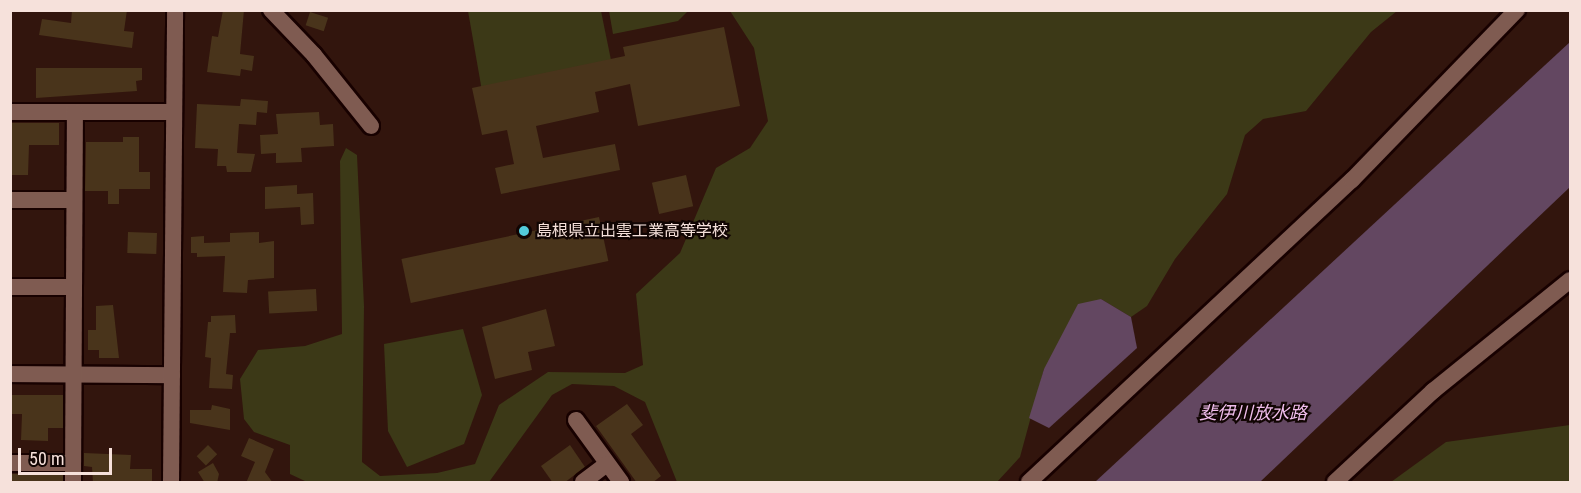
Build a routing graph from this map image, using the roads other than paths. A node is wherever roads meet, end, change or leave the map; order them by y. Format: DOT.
graph roads {
  1 [pos="175,10"];
  2 [pos="271,10"];
  3 [pos="1517,10"];
  4 [pos="10,112"];
  5 [pos="75,112"];
  6 [pos="172,112"];
  7 [pos="371,126"];
  8 [pos="10,200"];
  9 [pos="74,200"];
  10 [pos="1570,280"];
  11 [pos="10,286"];
  12 [pos="74,287"];
  13 [pos="10,374"];
  14 [pos="75,374"];
  15 [pos="172,375"];
  16 [pos="576,420"];
  17 [pos="10,463"];
  18 [pos="73,463"];
  19 [pos="607,464"];
  20 [pos="172,482"];
  21 [pos="73,483"];
  22 [pos="583,483"];
  23 [pos="621,483"];
  24 [pos="1029,483"];
  25 [pos="1335,483"];
  1 -- 6 [label="street"];
  2 -- 7 [label="street"];
  3 -- 24 [label="street"];
  4 -- 5 [label="street"];
  5 -- 6 [label="street"];
  5 -- 9 [label="street"];
  6 -- 15 [label="street"];
  8 -- 9 [label="street"];
  9 -- 12 [label="street"];
  10 -- 25 [label="street"];
  11 -- 12 [label="street"];
  12 -- 14 [label="street"];
  13 -- 14 [label="street"];
  14 -- 15 [label="street"];
  14 -- 18 [label="street"];
  15 -- 20 [label="street"];
  16 -- 19 [label="street"];
  17 -- 18 [label="street"];
  18 -- 21 [label="street"];
  19 -- 22 [label="street"];
  19 -- 23 [label="street"];
}
